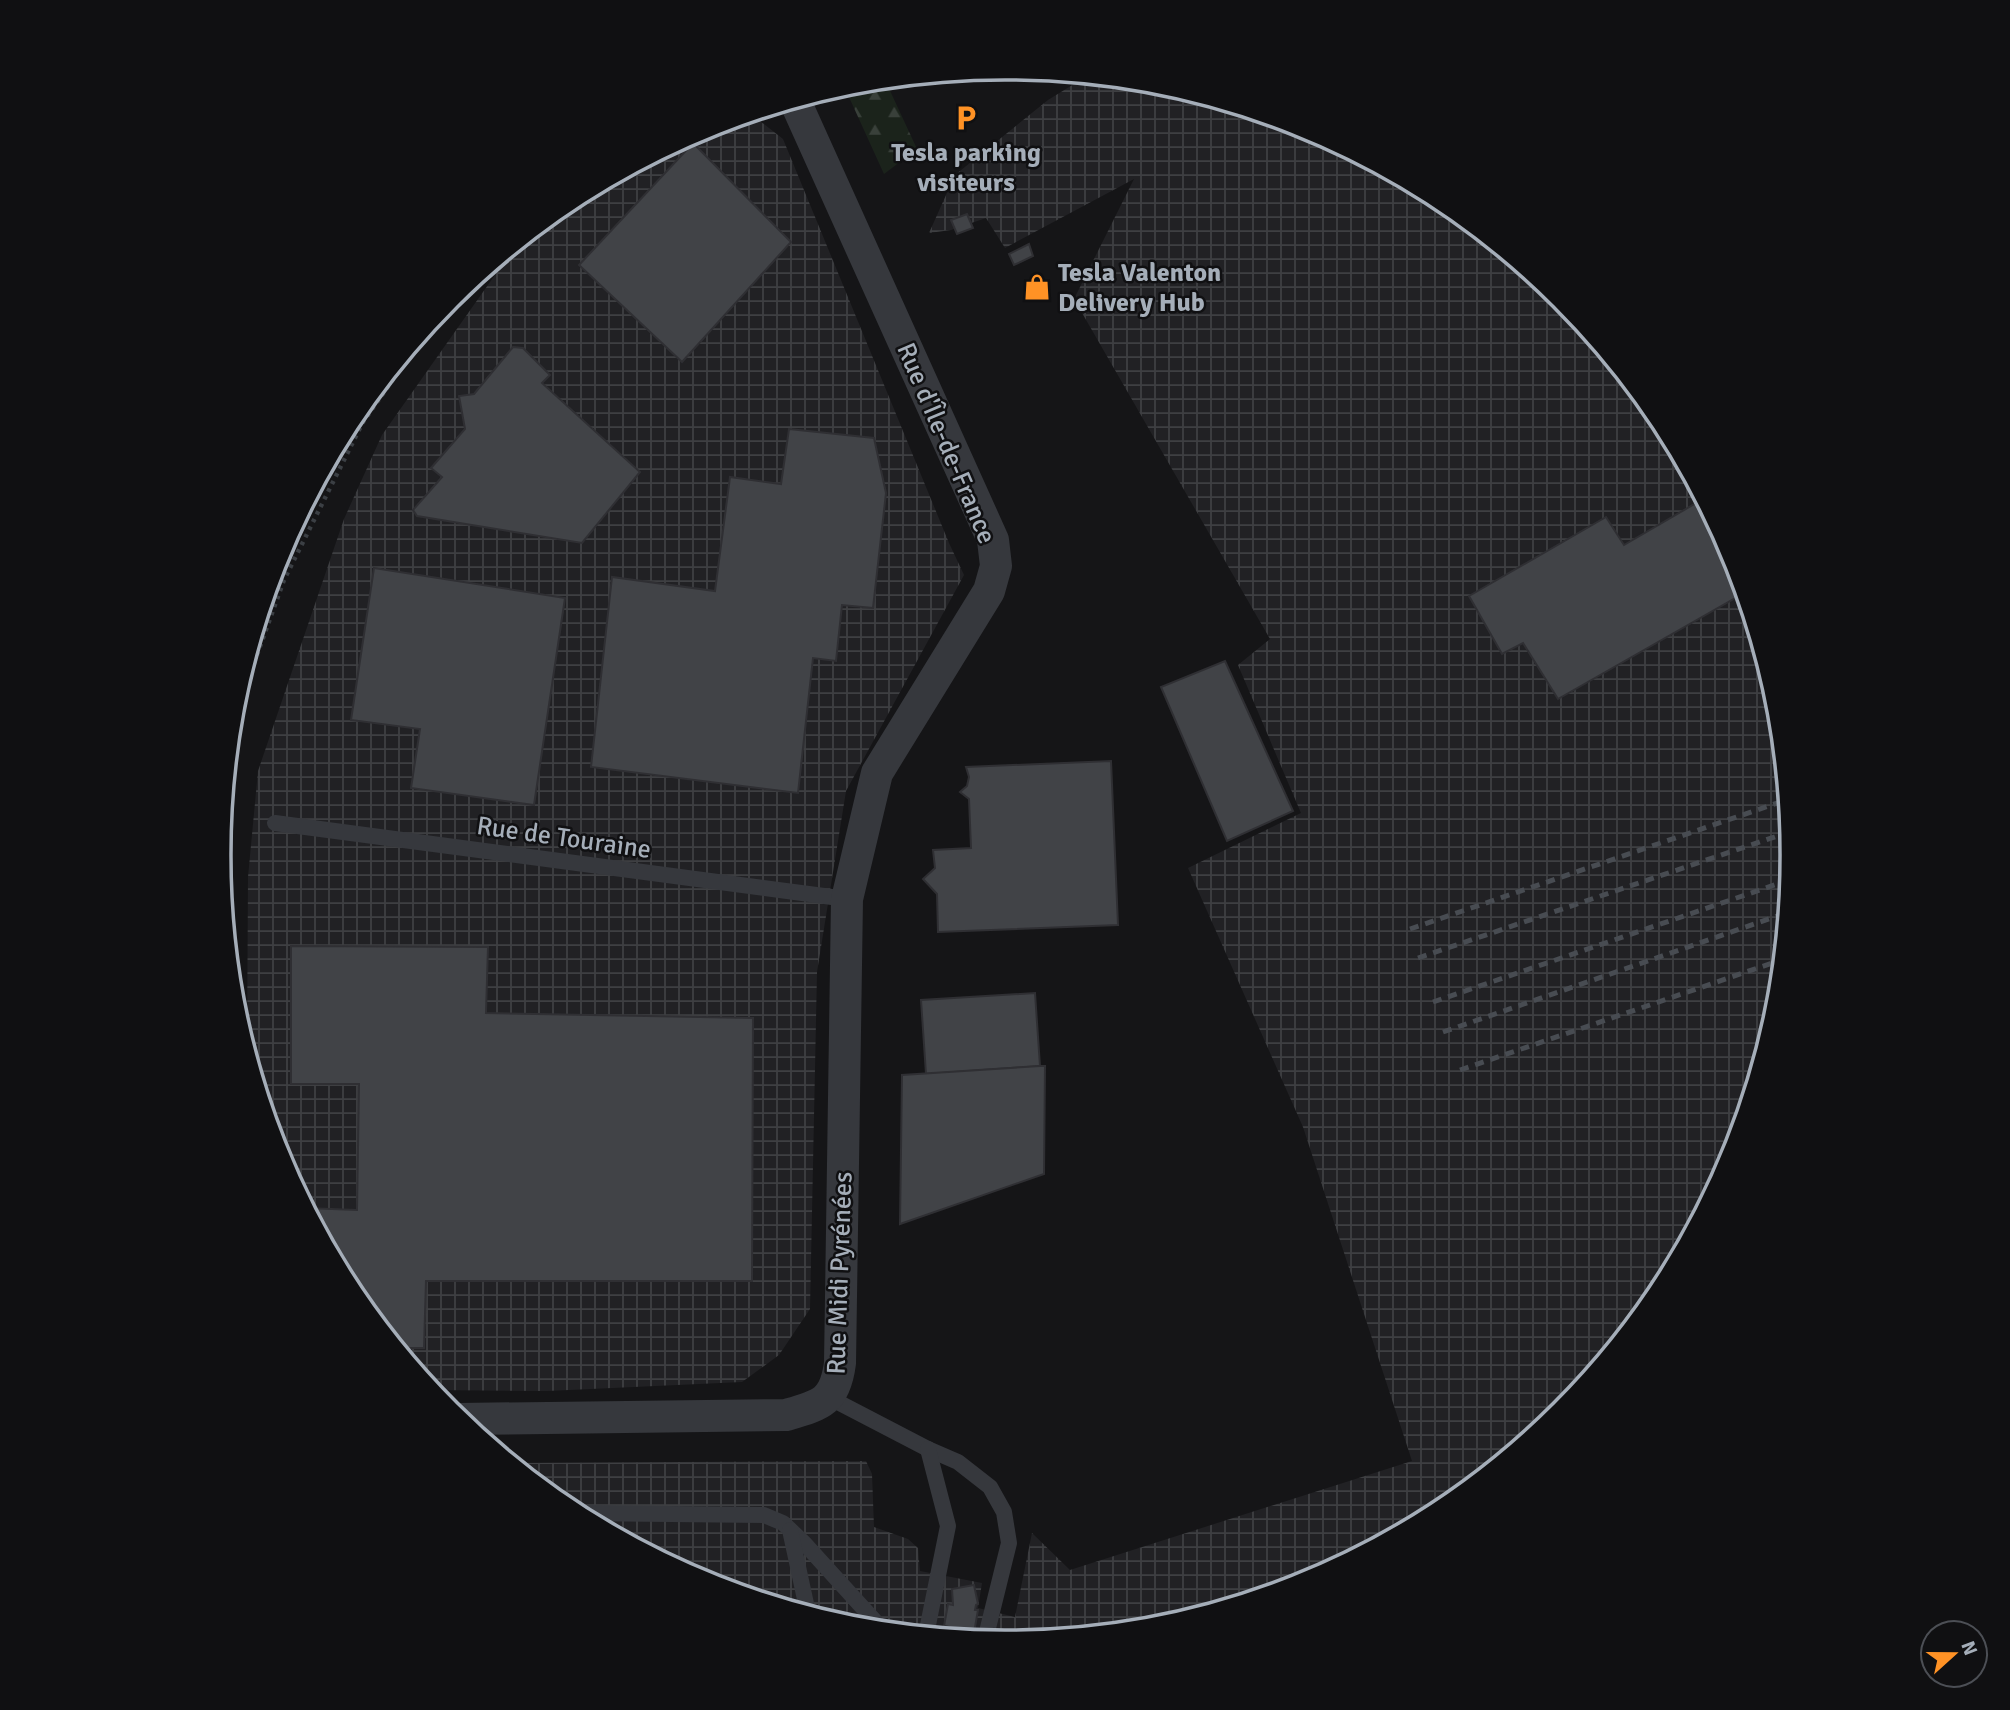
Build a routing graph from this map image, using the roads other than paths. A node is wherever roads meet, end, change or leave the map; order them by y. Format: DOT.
graph roads {
  1 [pos="799,109"];
  2 [pos="275,823"];
  3 [pos="847,899"];
  4 [pos="828,1397"];
  5 [pos="474,1419"];
  6 [pos="929,1449"];
  7 [pos="598,1513"];
  8 [pos="790,1529"];
  9 [pos="806,1603"];
  10 [pos="872,1618"];
  11 [pos="928,1625"];
  12 [pos="988,1629"];
  1 -- 3 [label="street, Rue d'Île-de-France"];
  2 -- 3 [label="lane, Rue de Touraine"];
  3 -- 4 [label="street, Rue Midi Pyrénées"];
  4 -- 5 [label="street, Rue Midi Pyrénées"];
  4 -- 6 [label="lane"];
  6 -- 11 [label="lane"];
  6 -- 12 [label="lane"];
  7 -- 8 [label="lane"];
  8 -- 9 [label="lane"];
  8 -- 10 [label="lane"];
}
